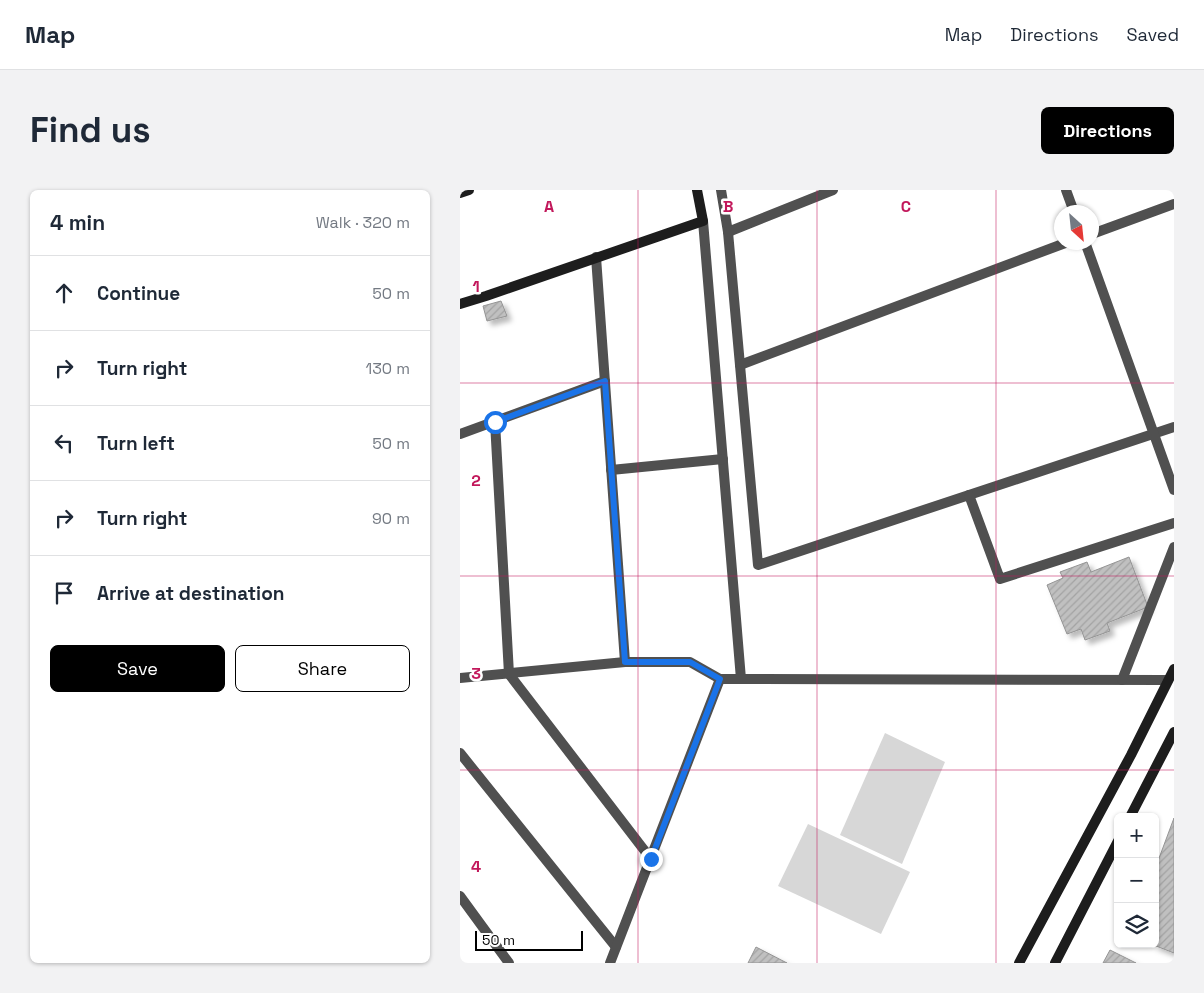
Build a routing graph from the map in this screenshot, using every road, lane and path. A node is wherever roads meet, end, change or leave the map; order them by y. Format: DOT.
graph roads {
  1 [pos="469,190"];
  2 [pos="697,190"];
  3 [pos="721,190"];
  4 [pos="833,190"];
  5 [pos="1066,190"];
  6 [pos="460,194"];
  7 [pos="1174,204"];
  8 [pos="1071,205"];
  9 [pos="703,221"];
  10 [pos="1099,231"];
  11 [pos="728,232"];
  12 [pos="1054,247"];
  13 [pos="1088,250"];
  14 [pos="596,257"];
  15 [pos="460,304"];
  16 [pos="740,365"];
  17 [pos="605,381"];
  18 [pos="495,422"];
  19 [pos="1174,427"];
  20 [pos="460,434"];
  21 [pos="1153,434"];
  22 [pos="723,459"];
  23 [pos="611,470"];
  24 [pos="1174,490"];
  25 [pos="969,495"];
  26 [pos="1174,523"];
  27 [pos="1174,547"];
  28 [pos="625,662"];
  29 [pos="1174,669"];
  30 [pos="509,674"];
  31 [pos="460,678"];
  32 [pos="720,679"];
  33 [pos="741,679"];
  34 [pos="1122,680"];
  35 [pos="1168,680"];
  36 [pos="1174,732"];
  37 [pos="460,753"];
  38 [pos="1132,813"];
  39 [pos="1114,849"];
  40 [pos="651,859"];
  41 [pos="460,896"];
  42 [pos="616,947"];
  43 [pos="509,963"];
  44 [pos="610,963"];
  45 [pos="1019,963"];
  46 [pos="1055,963"];
  1 -- 6 [label="street"];
  2 -- 9 [label="street"];
  3 -- 11 [label="street"];
  4 -- 11 [label="street"];
  5 -- 8 [label="street"];
  7 -- 10 [label="street"];
  9 -- 14 [label="street"];
  9 -- 22 [label="street"];
  11 -- 16 [label="street"];
  12 -- 16 [label="street"];
  13 -- 21 [label="street"];
  14 -- 15 [label="street"];
  14 -- 17 [label="street"];
  16 -- 25 [label="street"];
  17 -- 18 [label="street"];
  17 -- 23 [label="street"];
  18 -- 20 [label="street"];
  18 -- 30 [label="street"];
  19 -- 21 [label="street"];
  21 -- 24 [label="street"];
  21 -- 25 [label="street"];
  22 -- 23 [label="street"];
  22 -- 33 [label="street"];
  23 -- 28 [label="street"];
  25 -- 26 [label="street"];
  27 -- 34 [label="street"];
  28 -- 30 [label="street"];
  28 -- 32 [label="street"];
  29 -- 35 [label="street"];
  30 -- 31 [label="street"];
  30 -- 40 [label="street"];
  32 -- 33 [label="street"];
  32 -- 40 [label="street"];
  33 -- 34 [label="street"];
  34 -- 35 [label="street"];
  35 -- 45 [label="street"];
  36 -- 38 [label="street"];
  37 -- 42 [label="street"];
  39 -- 46 [label="street"];
  40 -- 42 [label="street"];
  41 -- 43 [label="street"];
  42 -- 44 [label="street"];
}
